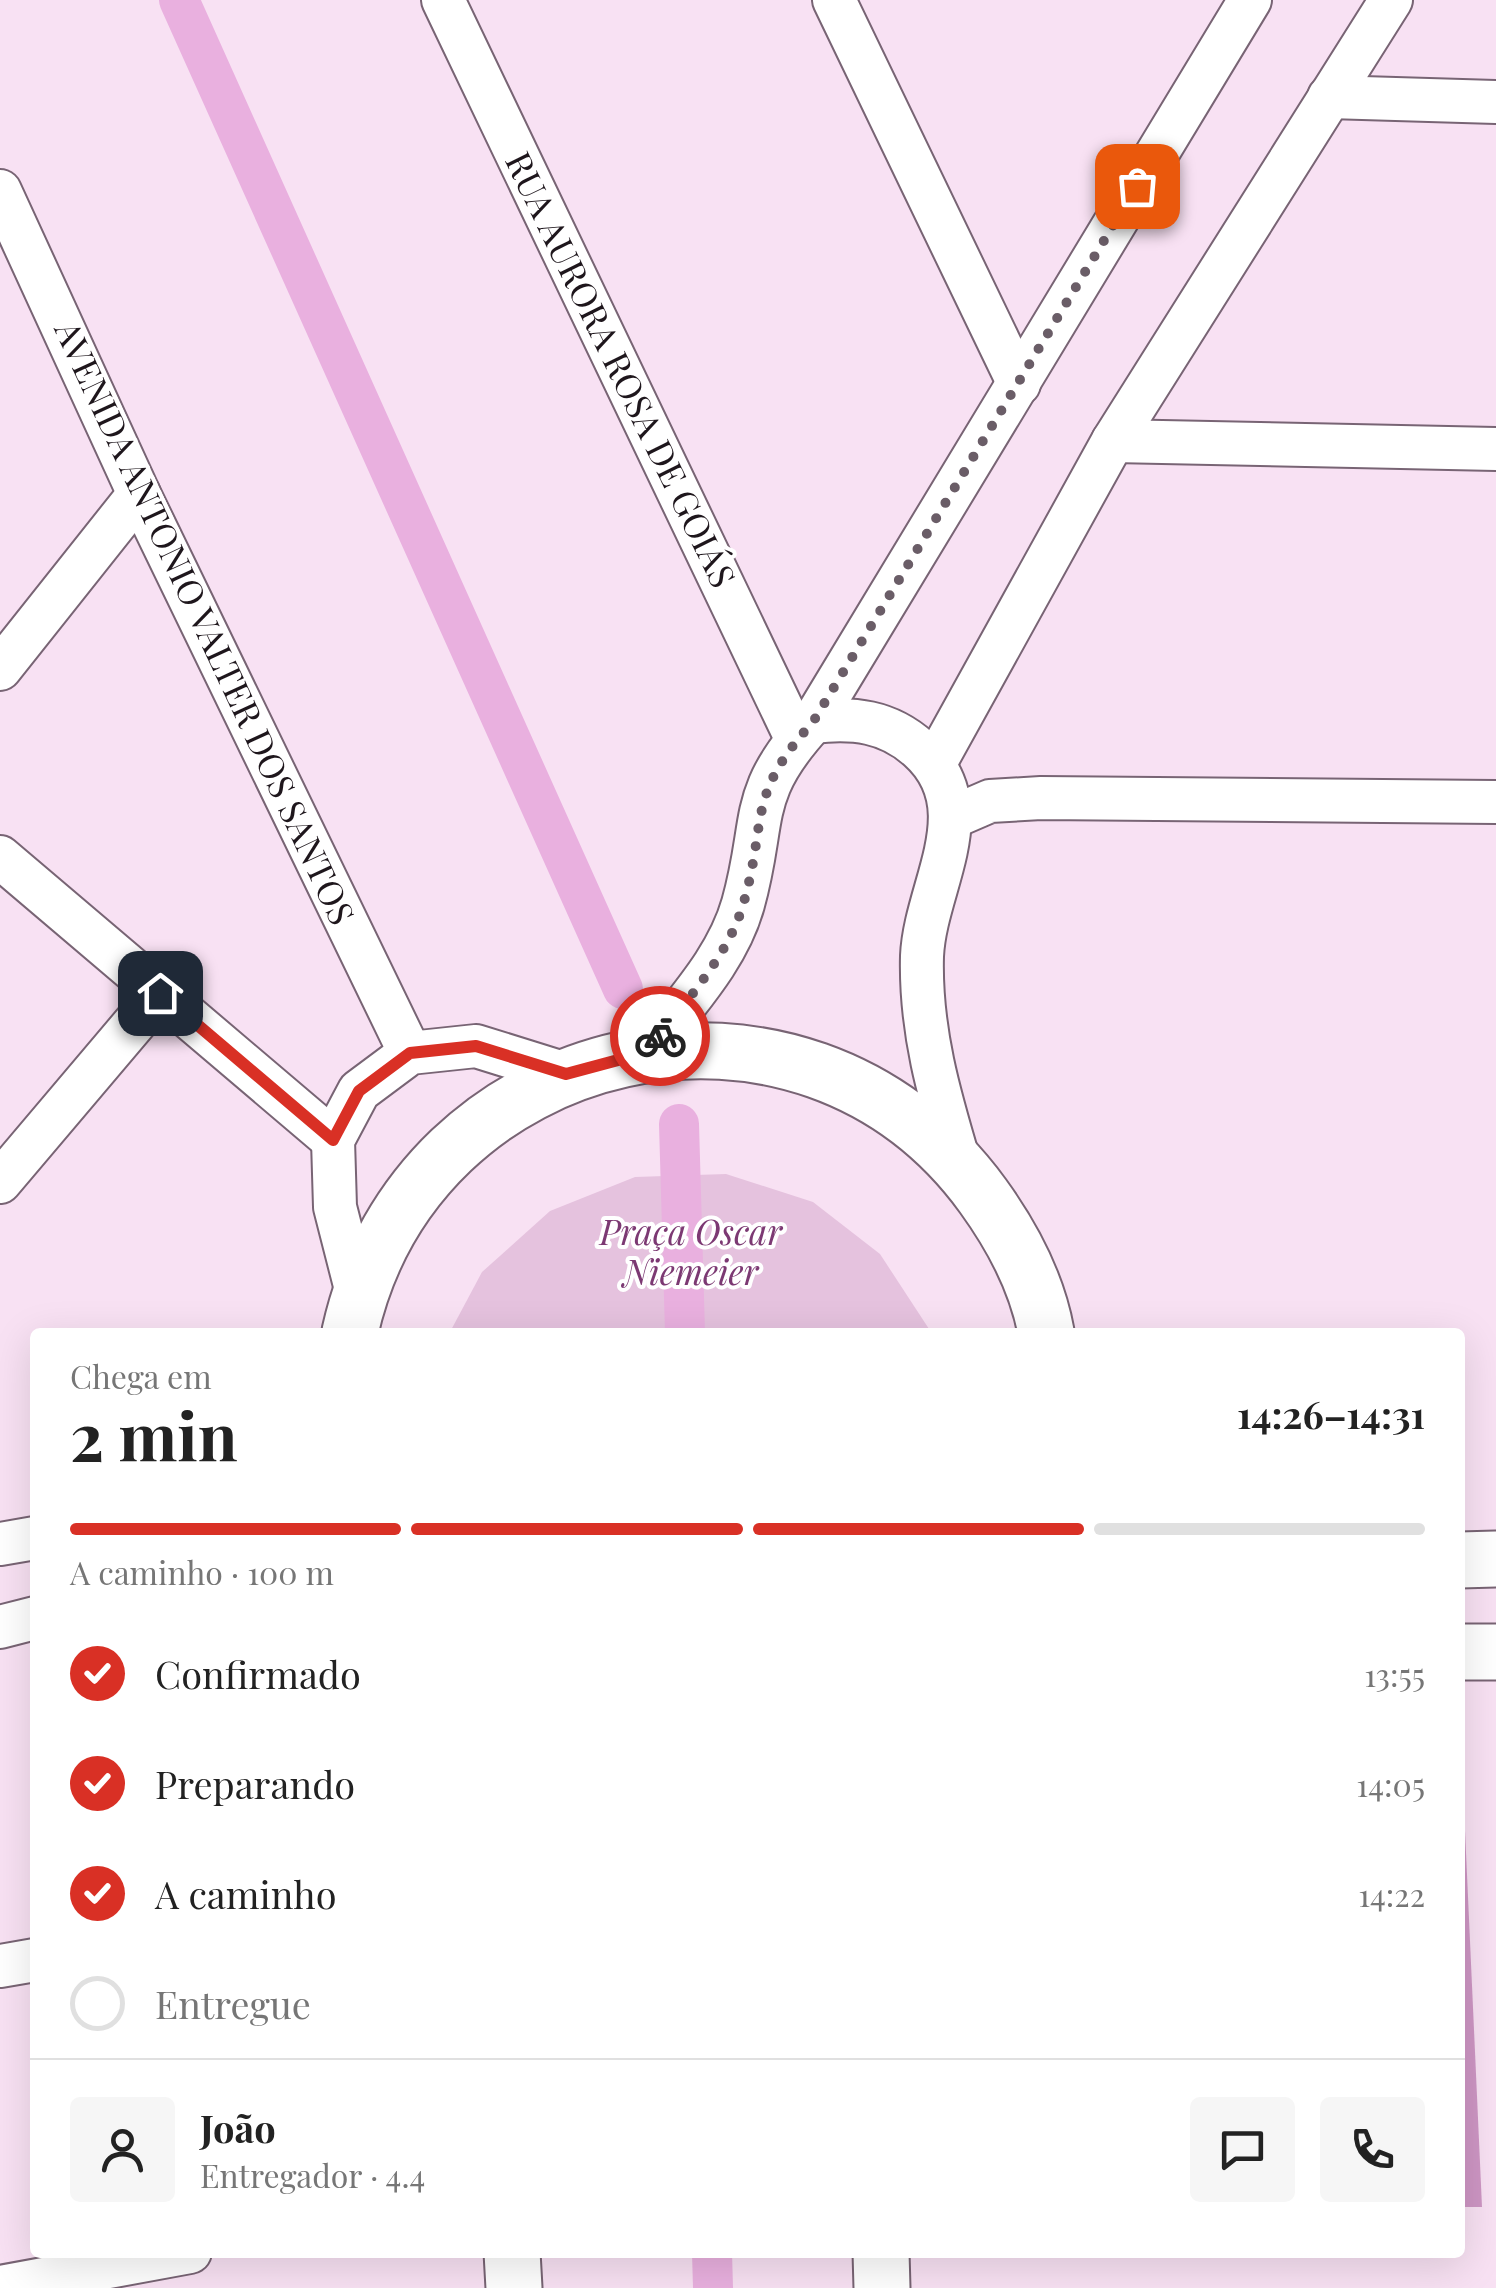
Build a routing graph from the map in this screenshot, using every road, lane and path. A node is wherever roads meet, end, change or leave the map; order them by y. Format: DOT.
graph roads {
  1 [pos="443,0"];
  2 [pos="834,0"];
  3 [pos="1391,0"];
  4 [pos="1237,7"];
  5 [pos="1329,97"];
  6 [pos="1496,102"];
  7 [pos="0,191"];
  8 [pos="1019,384"];
  9 [pos="1113,441"];
  10 [pos="1496,449"];
  11 [pos="139,494"];
  12 [pos="0,669"];
  13 [pos="805,731"];
  14 [pos="936,763"];
  15 [pos="1496,802"];
  16 [pos="952,817"];
  17 [pos="0,857"];
  18 [pos="160,993"];
  19 [pos="648,1052"];
  20 [pos="410,1053"];
  21 [pos="566,1074"];
  22 [pos="333,1140"];
  23 [pos="960,1165"];
  24 [pos="0,1182"];
  25 [pos="354,1315"];
  26 [pos="1045,1328"];
  27 [pos="30,1539"];
  28 [pos="0,1544"];
  29 [pos="1465,1560"];
  30 [pos="1496,1560"];
  31 [pos="30,1619"];
  32 [pos="0,1627"];
  33 [pos="1465,1652"];
  34 [pos="1496,1652"];
  35 [pos="30,1961"];
  36 [pos="0,1966"];
  37 [pos="157,2258"];
  38 [pos="512,2258"];
  39 [pos="881,2258"];
  40 [pos="0,2287"];
  41 [pos="514,2288"];
  42 [pos="882,2288"];
  1 -- 13 [label="street, RUA AURORA ROSA DE GOIÁS"];
  2 -- 8 [label="street"];
  3 -- 5 [label="street"];
  4 -- 8 [label="street"];
  5 -- 6 [label="street"];
  5 -- 9 [label="street"];
  7 -- 11 [label="street, AVENIDA ANTONIO VALTER DOS SANTOS"];
  8 -- 13 [label="street"];
  9 -- 10 [label="street"];
  9 -- 14 [label="street"];
  11 -- 12 [label="street"];
  11 -- 20 [label="street, AVENIDA ANTONIO VALTER DOS SANTOS"];
  13 -- 14 [label="street"];
  13 -- 19 [label="street"];
  14 -- 16 [label="street"];
  15 -- 16 [label="street"];
  16 -- 23 [label="street"];
  17 -- 18 [label="street"];
  18 -- 22 [label="street"];
  18 -- 24 [label="street"];
  19 -- 21 [label="street"];
  19 -- 23 [label="street"];
  20 -- 21 [label="street"];
  20 -- 22 [label="street"];
  21 -- 25 [label="street"];
  22 -- 25 [label="street"];
  23 -- 26 [label="street"];
  27 -- 28 [label="street"];
  29 -- 30 [label="street"];
  31 -- 32 [label="street"];
  33 -- 34 [label="street"];
  35 -- 36 [label="street"];
  37 -- 40 [label="street"];
  38 -- 41 [label="street"];
  39 -- 42 [label="street"];
}
